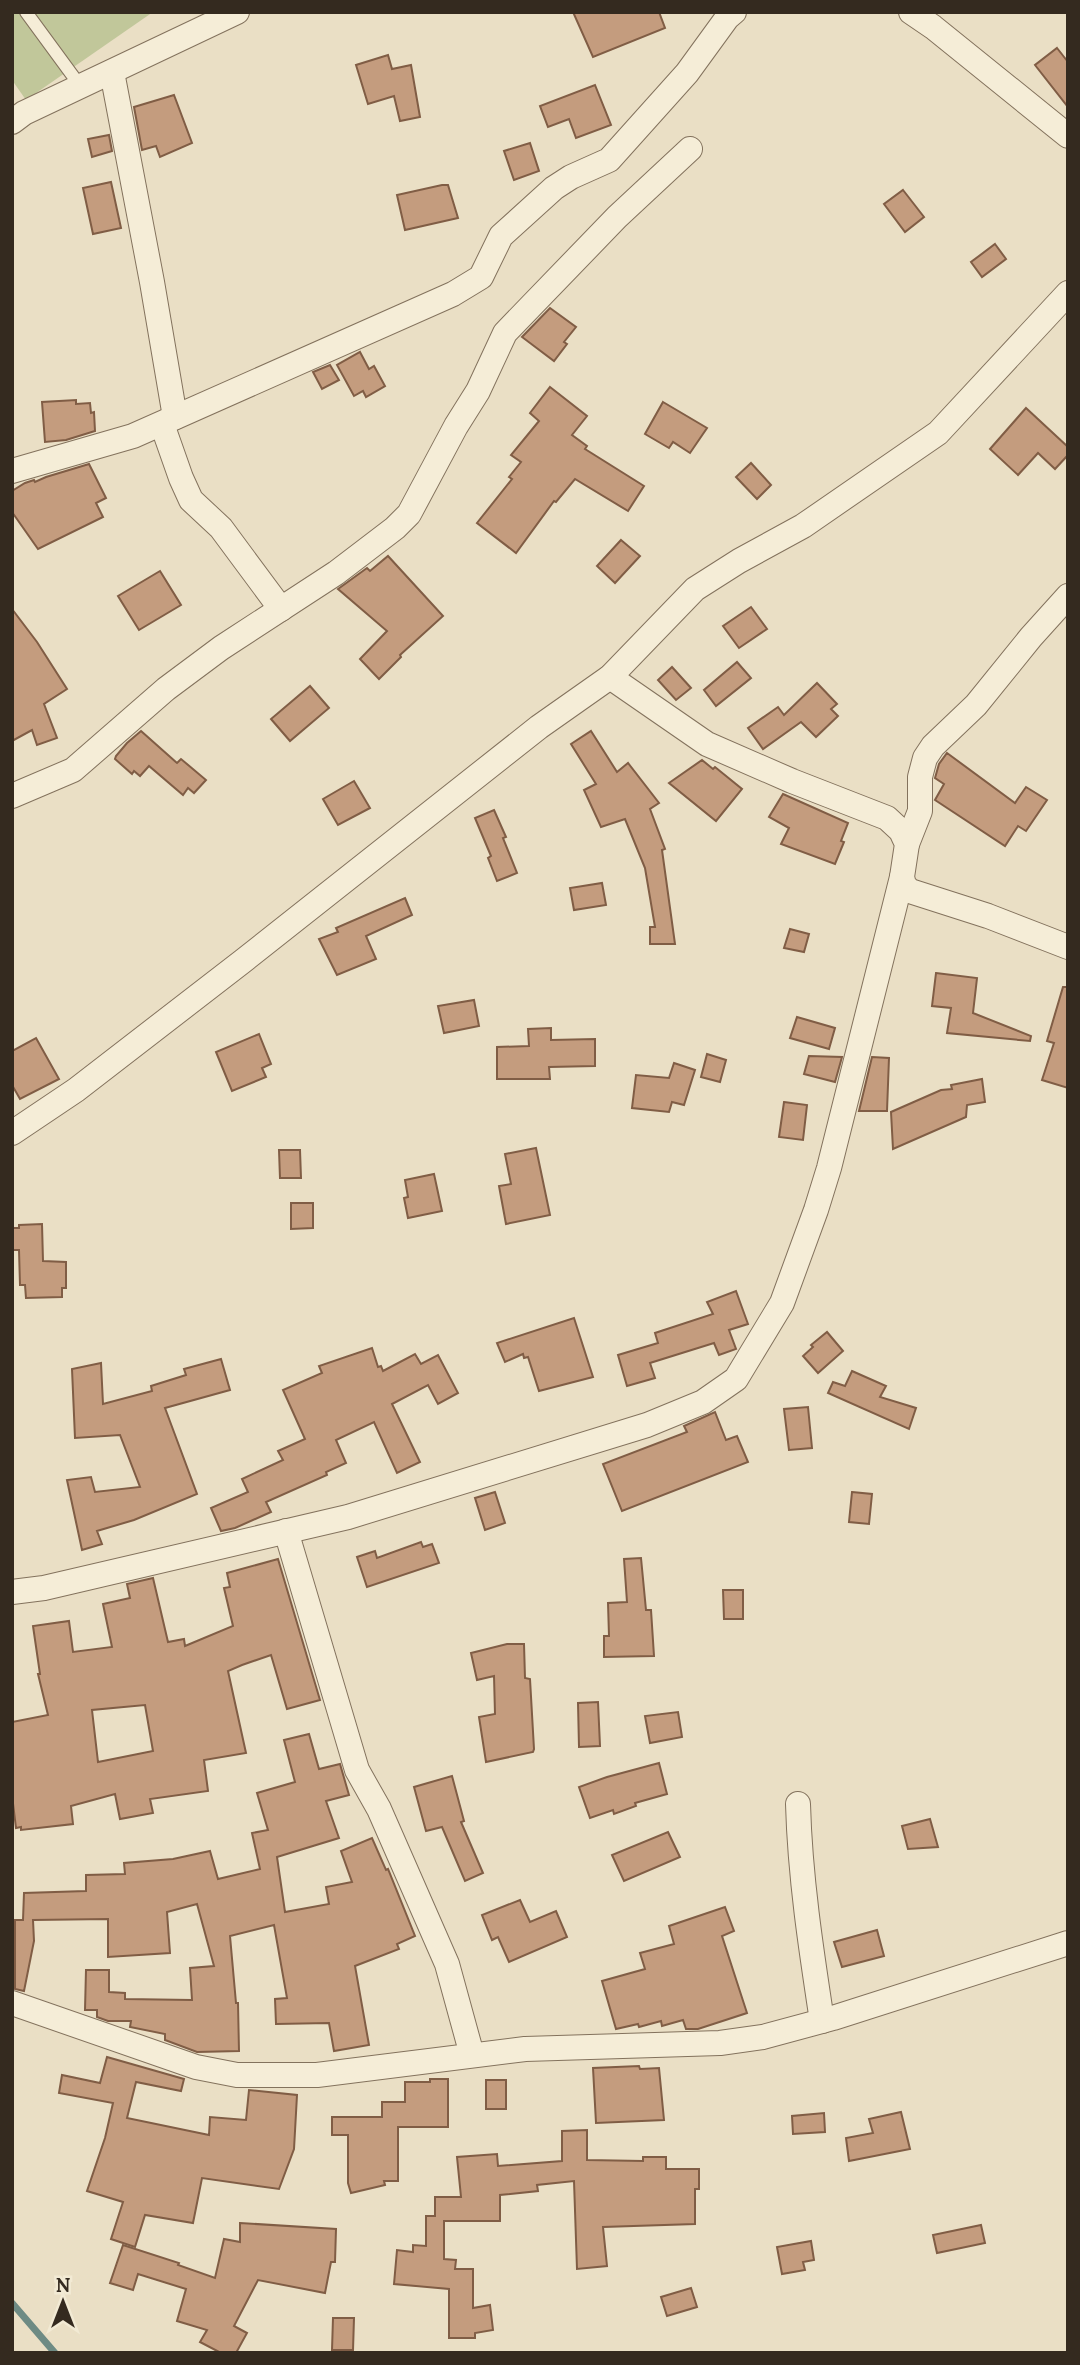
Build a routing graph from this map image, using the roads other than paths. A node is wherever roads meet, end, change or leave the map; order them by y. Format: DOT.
graph roads {
  1 [pos="26,12"];
  2 [pos="237,12"];
  3 [pos="734,12"];
  4 [pos="911,12"];
  5 [pos="112,72"];
  6 [pos="81,87"];
  7 [pos="12,122"];
  8 [pos="1068,136"];
  9 [pos="690,149"];
  10 [pos="1068,293"];
  11 [pos="168,420"];
  12 [pos="12,471"];
  13 [pos="1068,596"];
  14 [pos="281,609"];
  15 [pos="610,677"];
  16 [pos="12,796"];
  17 [pos="906,844"];
  18 [pos="902,877"];
  19 [pos="1068,947"];
  20 [pos="12,1133"];
  21 [pos="286,1531"];
  22 [pos="12,1591"];
  23 [pos="798,1804"];
  24 [pos="1068,1943"];
  25 [pos="12,2003"];
  26 [pos="822,2021"];
  27 [pos="472,2055"];
  1 -- 6 [label="lane"];
  2 -- 5 [label="street"];
  3 -- 11 [label="street"];
  4 -- 8 [label="street"];
  5 -- 6 [label="street"];
  5 -- 11 [label="street"];
  6 -- 7 [label="street"];
  9 -- 14 [label="street"];
  10 -- 15 [label="street"];
  11 -- 12 [label="street"];
  11 -- 14 [label="street"];
  13 -- 17 [label="street"];
  14 -- 16 [label="street"];
  15 -- 17 [label="street"];
  15 -- 20 [label="street"];
  17 -- 18 [label="street"];
  18 -- 19 [label="street"];
  18 -- 21 [label="street"];
  21 -- 22 [label="street"];
  21 -- 27 [label="street"];
  23 -- 26 [label="street"];
  24 -- 26 [label="street"];
  25 -- 27 [label="street"];
  26 -- 27 [label="street"];
}
